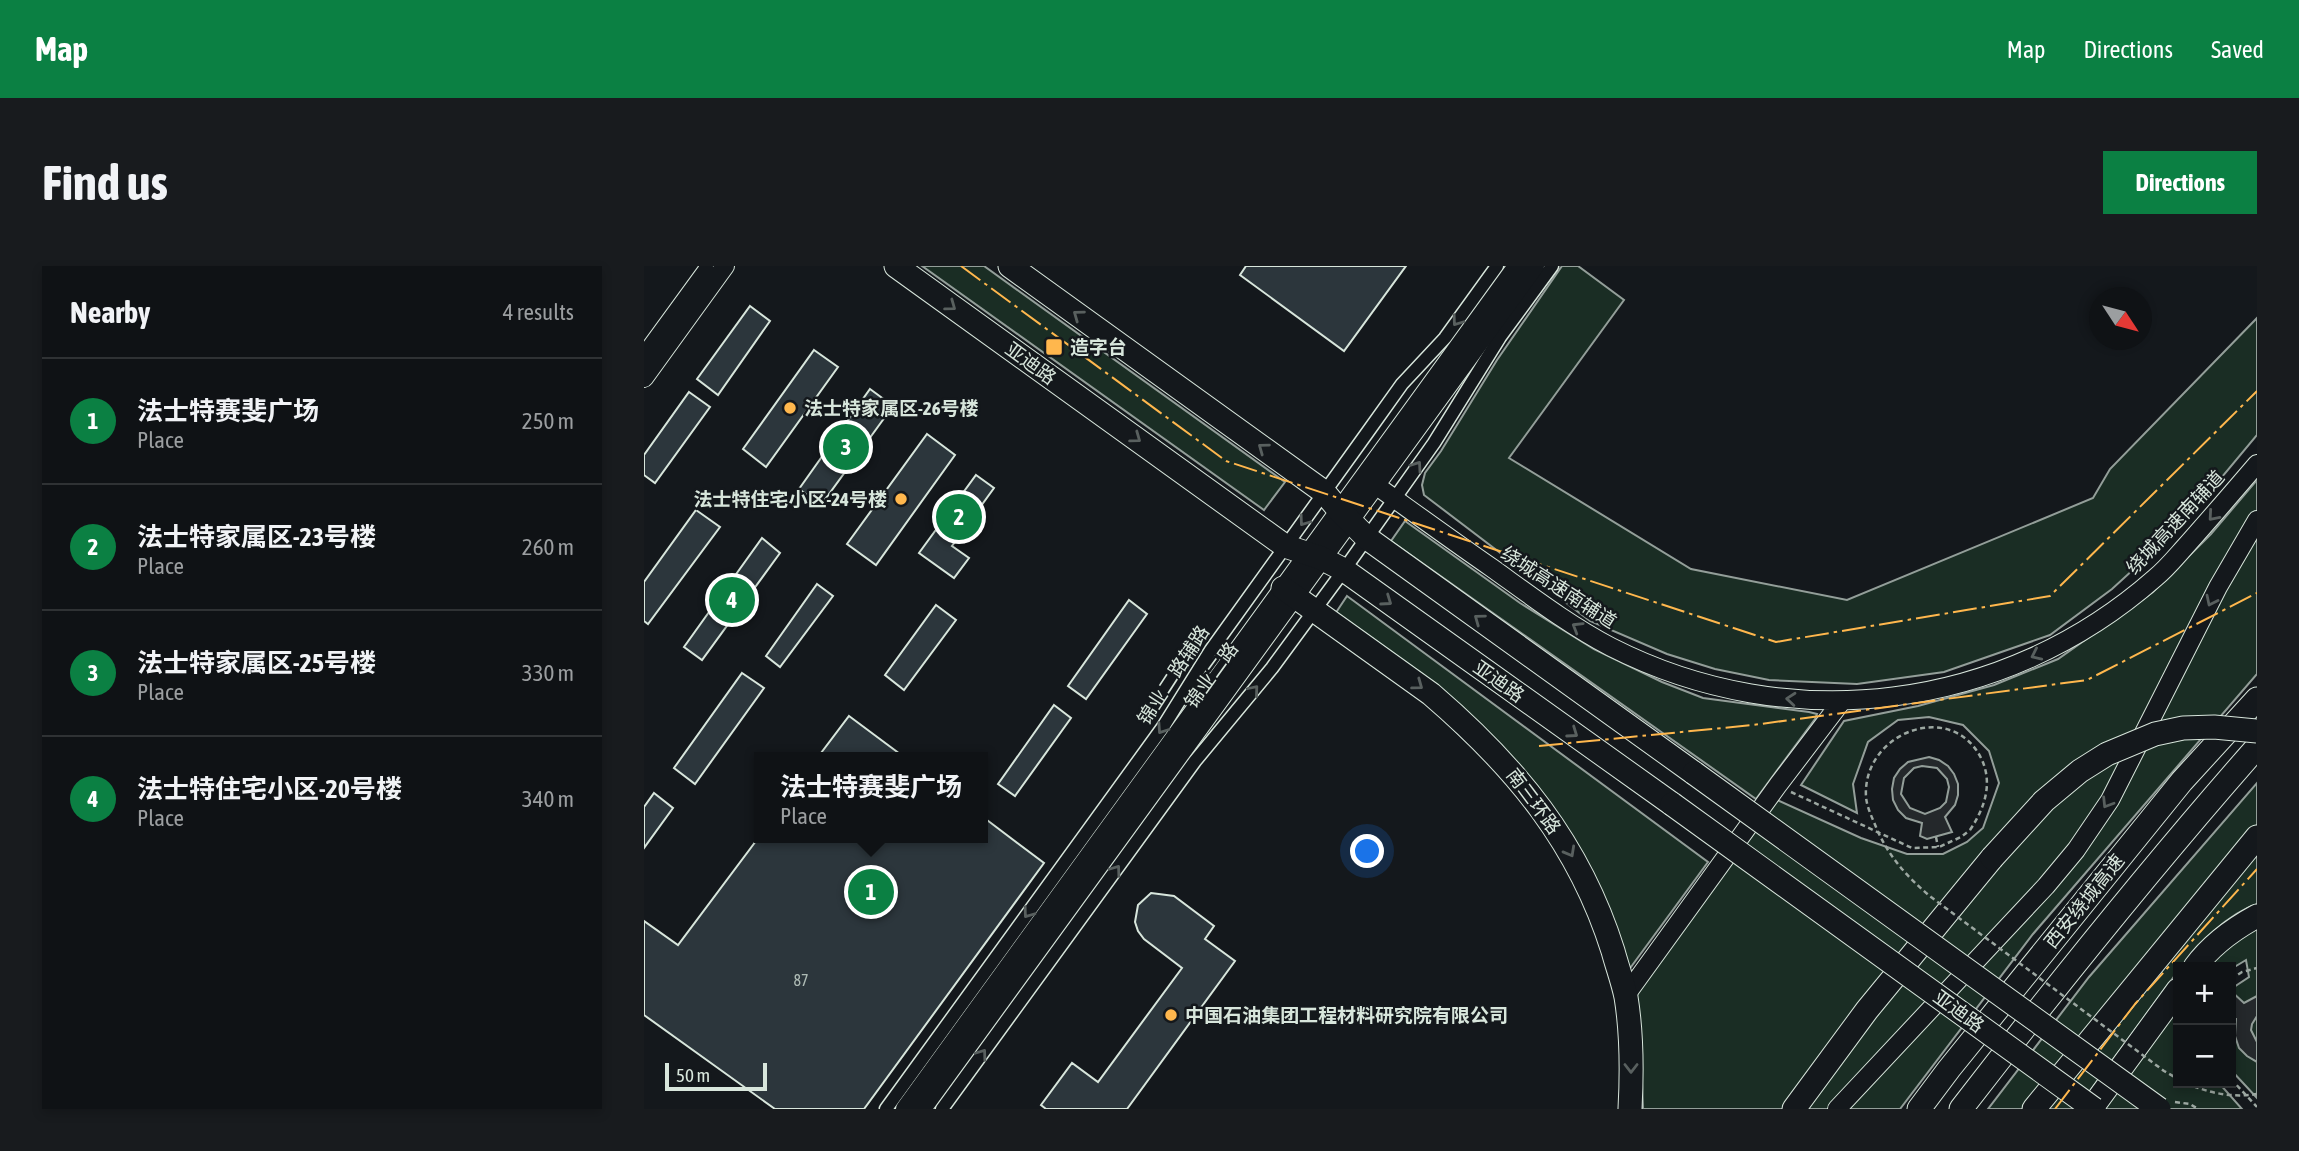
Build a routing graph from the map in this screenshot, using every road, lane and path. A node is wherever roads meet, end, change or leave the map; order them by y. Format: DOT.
graph roads {
  1 [pos="710,266"];
  2 [pos="725,266"];
  3 [pos="895,266"];
  4 [pos="1010,266"];
  5 [pos="1497,266"];
  6 [pos="1517,266"];
  7 [pos="1535,266"];
  8 [pos="1552,266"];
  9 [pos="644,357"];
  10 [pos="644,378"];
  11 [pos="2257,464"];
  12 [pos="1370,481"];
  13 [pos="1324,492"];
  14 [pos="1395,499"];
  15 [pos="1344,515"];
  16 [pos="2257,520"];
  17 [pos="1367,538"];
  18 [pos="1285,546"];
  19 [pos="1314,556"];
  20 [pos="1344,570"];
  21 [pos="1289,592"];
  22 [pos="1314,610"];
  23 [pos="2257,699"];
  24 [pos="1842,701"];
  25 [pos="2257,731"];
  26 [pos="2257,747"];
  27 [pos="1778,785"];
  28 [pos="2257,837"];
  29 [pos="1936,838"];
  30 [pos="1938,847"];
  31 [pos="2257,916"];
  32 [pos="2199,962"];
  33 [pos="2257,968"];
  34 [pos="2236,976"];
  35 [pos="1626,995"];
  36 [pos="2173,997"];
  37 [pos="2173,1076"];
  38 [pos="2058,1082"];
  39 [pos="2236,1084"];
  40 [pos="2202,1088"];
  41 [pos="2257,1094"];
  42 [pos="2257,1107"];
  43 [pos="886,1109"];
  44 [pos="905,1109"];
  45 [pos="922,1109"];
  46 [pos="942,1109"];
  47 [pos="1630,1109"];
  48 [pos="1794,1109"];
  49 [pos="1837,1109"];
  50 [pos="1919,1109"];
  51 [pos="1961,1109"];
  52 [pos="2034,1109"];
  53 [pos="2083,1109"];
  54 [pos="2093,1109"];
  55 [pos="2159,1109"];
  1 -- 9 [label="main road"];
  2 -- 10 [label="main road"];
  3 -- 18 [label="highway, 亚迪路, one-way"];
  13 -- 4 [label="highway, 亚迪路, one-way"];
  5 -- 13 [label="street, 锦业二路辅路, one-way"];
  6 -- 12 [label="main road, 锦业二路"];
  7 -- 12 [label="main road, 锦业二路"];
  14 -- 8 [label="street, one-way"];
  11 -- 24 [label="main road, 绕城高速南辅道, one-way"];
  12 -- 14 [label="main road, 绕城高速南辅道"];
  12 -- 15 [label="main road, 锦业二路"];
  13 -- 15 [label="highway, 亚迪路"];
  13 -- 18 [label="street, 锦业二路辅路, one-way"];
  14 -- 17 [label="street"];
  24 -- 14 [label="main road, 绕城高速南辅道, one-way"];
  15 -- 17 [label="highway, 亚迪路"];
  15 -- 19 [label="main road, 锦业二路"];
  16 -- 49 [label="main road, one-way"];
  17 -- 20 [label="street"];
  55 -- 17 [label="highway, 亚迪路, one-way, bridge"];
  18 -- 19 [label="highway, 亚迪路"];
  18 -- 43 [label="street, 锦业二路辅路, one-way"];
  19 -- 20 [label="highway, 亚迪路"];
  19 -- 21 [label="main road, 锦业二路"];
  20 -- 22 [label="street"];
  20 -- 38 [label="highway, 亚迪路, one-way, bridge"];
  21 -- 22 [label="highway, 南三环路"];
  21 -- 44 [label="main road, 锦业二路"];
  21 -- 45 [label="main road, 锦业二路"];
  22 -- 35 [label="highway, 南三环路, one-way"];
  46 -- 22 [label="street, one-way"];
  23 -- 50 [label="highway, 西安绕城高速"];
  24 -- 27 [label="main road"];
  25 -- 48 [label="highway, bridge"];
  26 -- 51 [label="highway, 西安绕城高速"];
  27 -- 30 [label="path"];
  27 -- 35 [label="main road"];
  28 -- 52 [label="highway"];
  29 -- 30 [label="path"];
  30 -- 37 [label="path, bridge"];
  31 -- 32 [label="highway"];
  33 -- 34 [label="path"];
  35 -- 47 [label="highway, 南三环路, one-way"];
  36 -- 54 [label="highway"];
  38 -- 53 [label="highway, bridge"];
  38 -- 54 [label="highway, 亚迪路, bridge"];
  39 -- 42 [label="path"];
  40 -- 41 [label="path, bridge"];
}
